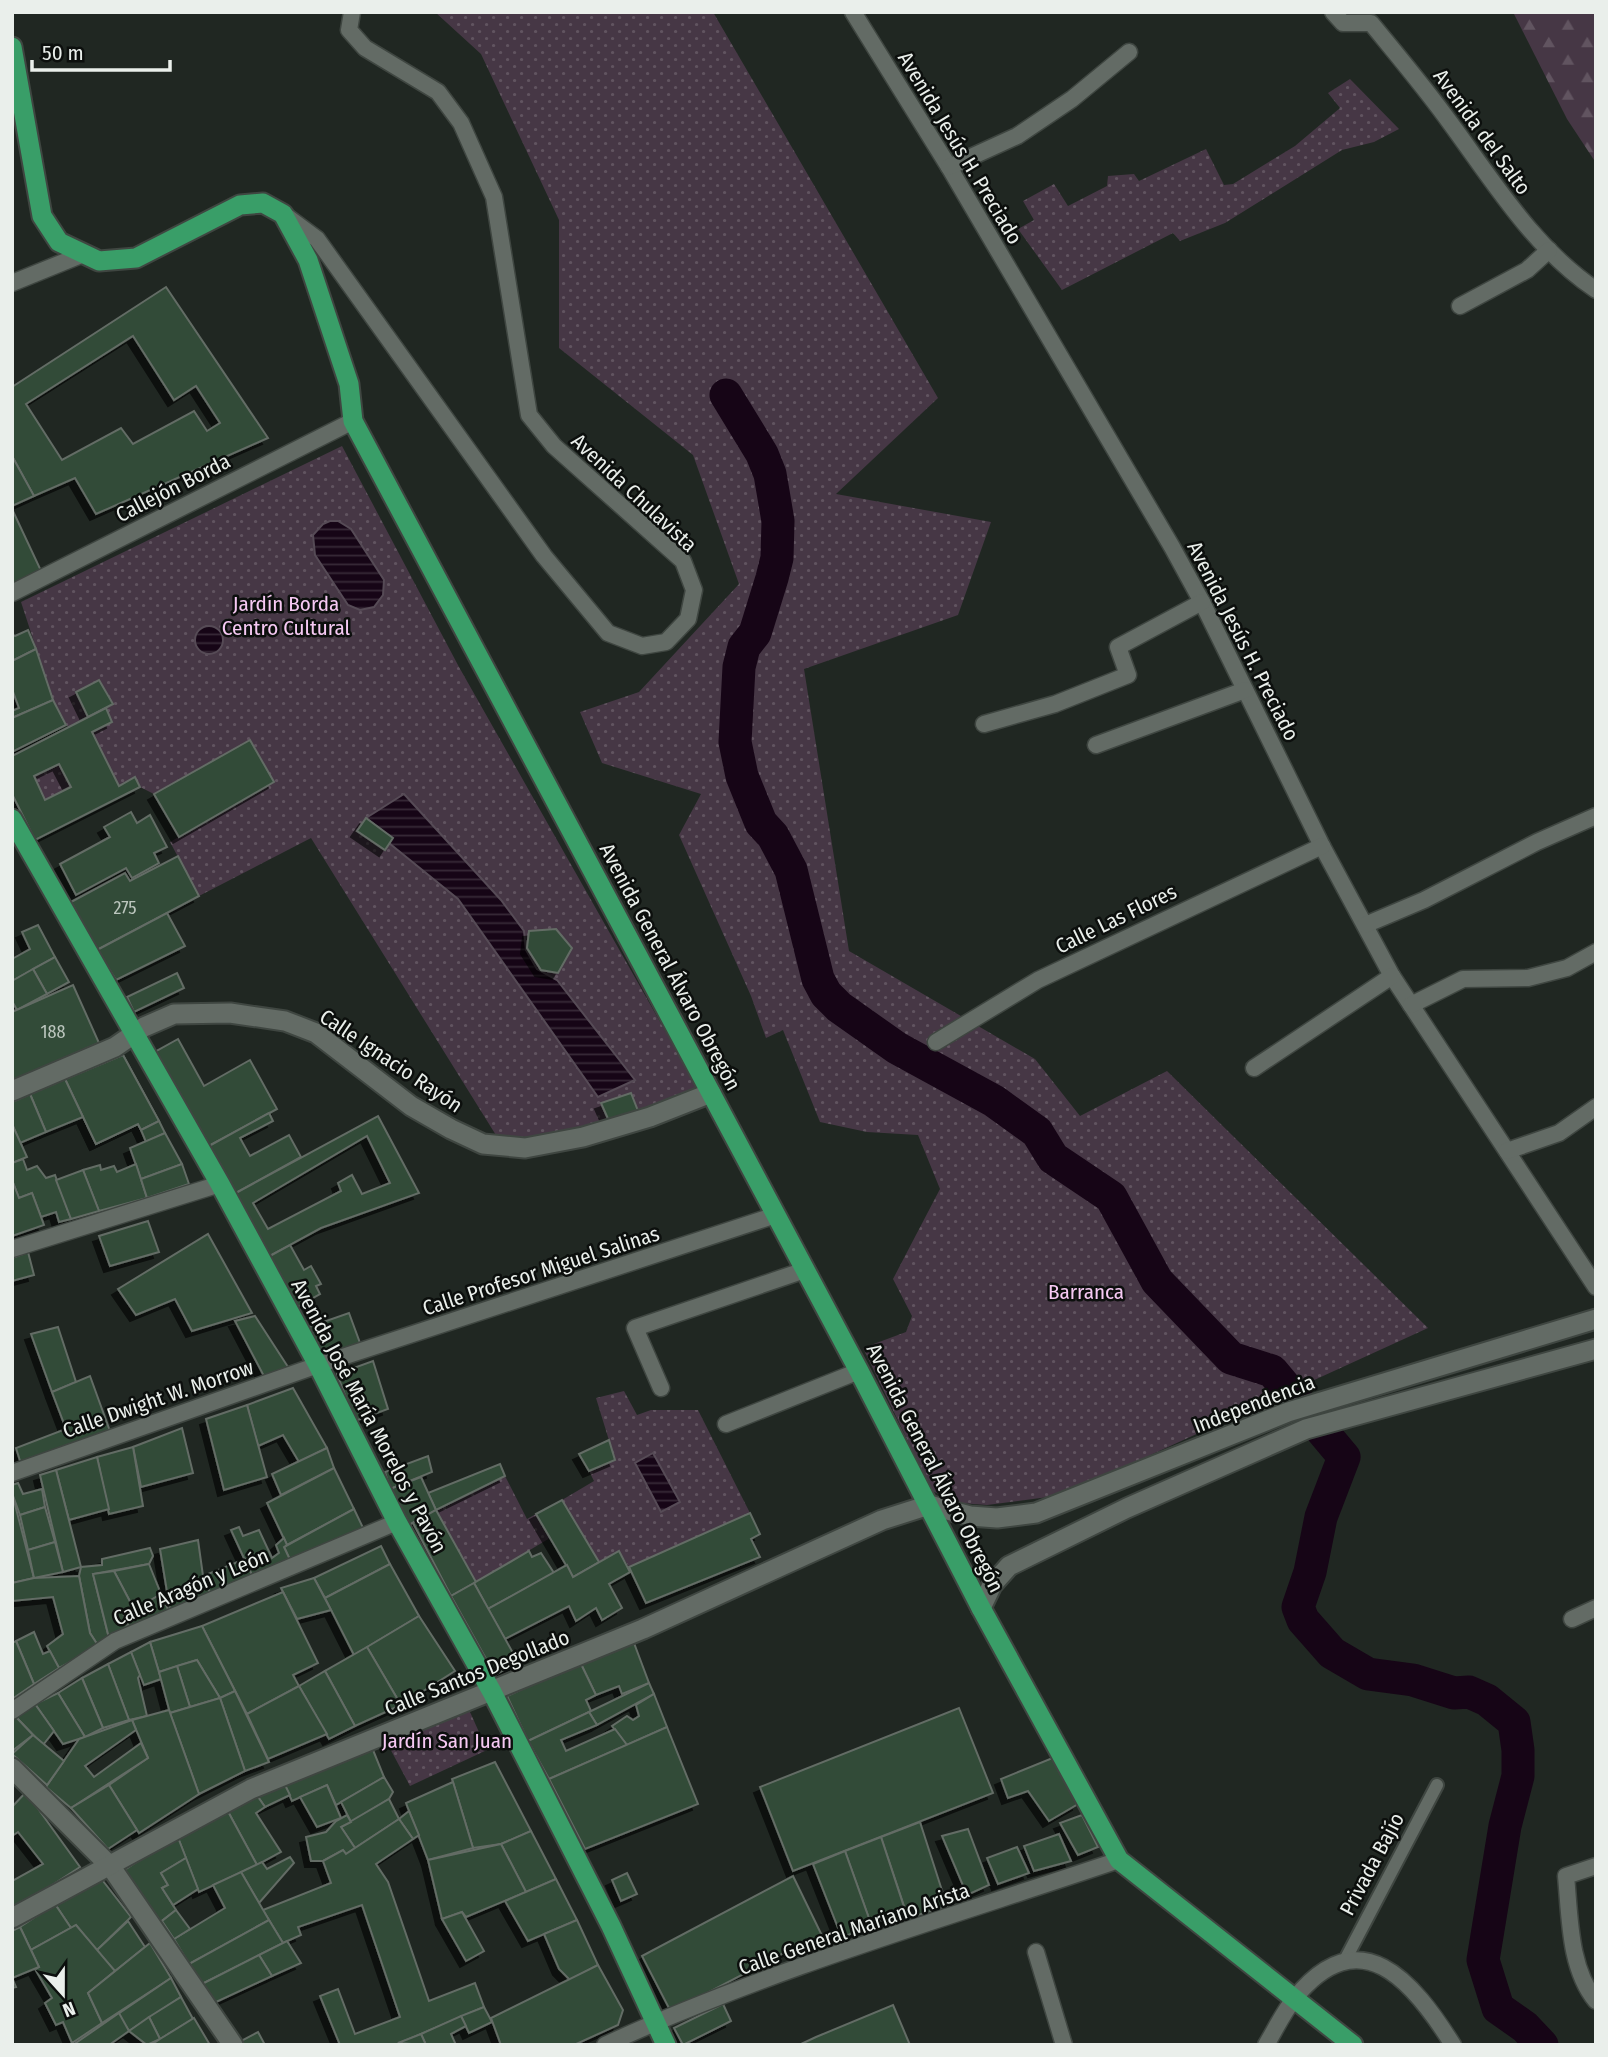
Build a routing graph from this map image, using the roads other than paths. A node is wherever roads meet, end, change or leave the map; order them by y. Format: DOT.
graph roads {
  1 [pos="352,12"];
  2 [pos="853,12"];
  3 [pos="1334,12"];
  4 [pos="1375,18"];
  5 [pos="12,47"];
  6 [pos="1129,52"];
  7 [pos="949,167"];
  8 [pos="283,214"];
  9 [pos="1549,250"];
  10 [pos="81,255"];
  11 [pos="12,284"];
  12 [pos="1596,290"];
  13 [pos="1460,306"];
  14 [pos="353,421"];
  15 [pos="12,593"];
  16 [pos="1202,602"];
  17 [pos="1245,690"];
  18 [pos="984,724"];
  19 [pos="1096,745"];
  20 [pos="1596,817"];
  21 [pos="12,819"];
  22 [pos="1322,846"];
  23 [pos="1365,925"];
  24 [pos="1596,952"];
  25 [pos="1392,976"];
  26 [pos="1410,1005"];
  27 [pos="133,1034"];
  28 [pos="936,1042"];
  29 [pos="1254,1068"];
  30 [pos="12,1091"];
  31 [pos="711,1093"];
  32 [pos="1596,1107"];
  33 [pos="1507,1151"];
  34 [pos="220,1184"];
  35 [pos="776,1215"];
  36 [pos="12,1249"];
  37 [pos="805,1270"];
  38 [pos="1596,1287"];
  39 [pos="1596,1319"];
  40 [pos="1596,1349"];
  41 [pos="318,1365"];
  42 [pos="859,1371"];
  43 [pos="661,1388"];
  44 [pos="726,1424"];
  45 [pos="12,1473"];
  46 [pos="929,1505"];
  47 [pos="397,1522"];
  48 [pos="981,1608"];
  49 [pos="1596,1608"];
  50 [pos="1572,1619"];
  51 [pos="492,1692"];
  52 [pos="12,1711"];
  53 [pos="12,1768"];
  54 [pos="1437,1785"];
  55 [pos="1119,1860"];
  56 [pos="1596,1866"];
  57 [pos="111,1867"];
  58 [pos="12,1918"];
  59 [pos="1036,1952"];
  60 [pos="1345,1962"];
  61 [pos="1295,1998"];
  62 [pos="1596,2001"];
  63 [pos="654,2022"];
  64 [pos="233,2045"];
  65 [pos="605,2045"];
  66 [pos="666,2045"];
  67 [pos="1064,2045"];
  68 [pos="1266,2045"];
  69 [pos="1353,2045"];
  70 [pos="1453,2045"];
  1 -- 8 [label="street, Avenida Chulavista"];
  2 -- 7 [label="street, Avenida Jesús H. Preciado"];
  3 -- 4 [label="street, Avenida del Salto"];
  4 -- 9 [label="street, Avenida del Salto"];
  5 -- 10 [label="main road"];
  6 -- 7 [label="street"];
  7 -- 16 [label="street, Avenida Jesús H. Preciado"];
  8 -- 10 [label="main road"];
  8 -- 14 [label="main road, Avenida General Álvaro Obregón"];
  9 -- 12 [label="street, Avenida del Salto"];
  9 -- 13 [label="street"];
  10 -- 11 [label="street"];
  14 -- 15 [label="street, Callejón Borda"];
  14 -- 31 [label="main road, Avenida General Álvaro Obregón"];
  16 -- 17 [label="street, Avenida Jesús H. Preciado"];
  16 -- 18 [label="street"];
  17 -- 19 [label="street"];
  17 -- 22 [label="street, Avenida Jesús H. Preciado"];
  20 -- 23 [label="street"];
  21 -- 27 [label="main road, Avenida José María Morelos y Pavón"];
  22 -- 23 [label="street, Avenida Jesús H. Preciado"];
  22 -- 28 [label="street, Calle Las Flores"];
  23 -- 25 [label="street, Avenida Jesús H. Preciado"];
  24 -- 26 [label="street"];
  25 -- 26 [label="street, Avenida Jesús H. Preciado"];
  25 -- 29 [label="street"];
  26 -- 33 [label="street, Avenida Jesús H. Preciado"];
  27 -- 30 [label="street, Calle Ignacio Rayón"];
  27 -- 31 [label="street, Calle Ignacio Rayón"];
  27 -- 34 [label="main road, Avenida José María Morelos y Pavón"];
  31 -- 35 [label="main road, Avenida General Álvaro Obregón"];
  32 -- 33 [label="street"];
  33 -- 38 [label="street, Avenida Jesús H. Preciado"];
  34 -- 36 [label="street"];
  34 -- 41 [label="main road, Avenida José María Morelos y Pavón"];
  35 -- 37 [label="main road, Avenida General Álvaro Obregón"];
  35 -- 41 [label="street, Calle Profesor Miguel Salinas"];
  37 -- 42 [label="main road, Avenida General Álvaro Obregón"];
  37 -- 43 [label="street"];
  39 -- 46 [label="street, Independencia"];
  40 -- 48 [label="street, Independencia"];
  41 -- 45 [label="street, Calle Dwight W. Morrow"];
  41 -- 47 [label="main road, Avenida José María Morelos y Pavón"];
  42 -- 44 [label="street"];
  42 -- 46 [label="main road, Avenida General Álvaro Obregón"];
  46 -- 48 [label="main road, Avenida General Álvaro Obregón"];
  46 -- 51 [label="street, Calle Santos Degollado"];
  47 -- 51 [label="main road, Avenida José María Morelos y Pavón"];
  47 -- 52 [label="street, Calle Aragón y León"];
  48 -- 55 [label="main road, Avenida General Álvaro Obregón"];
  49 -- 50 [label="street"];
  51 -- 57 [label="street, Calle Santos Degollado"];
  51 -- 63 [label="main road, Avenida José María Morelos y Pavón"];
  53 -- 57 [label="street"];
  54 -- 60 [label="street, Privada Bajío"];
  55 -- 61 [label="main road, Avenida General Álvaro Obregón"];
  55 -- 63 [label="street, Calle General Mariano Arista"];
  56 -- 62 [label="street"];
  57 -- 58 [label="street, Calle Santos Degollado"];
  57 -- 64 [label="street"];
  59 -- 67 [label="street"];
  60 -- 61 [label="street"];
  60 -- 70 [label="street"];
  61 -- 68 [label="street"];
  61 -- 69 [label="main road, Avenida General Álvaro Obregón"];
  63 -- 65 [label="street, Calle General Mariano Arista"];
  63 -- 66 [label="main road, Avenida José María Morelos y Pavón"];
}
